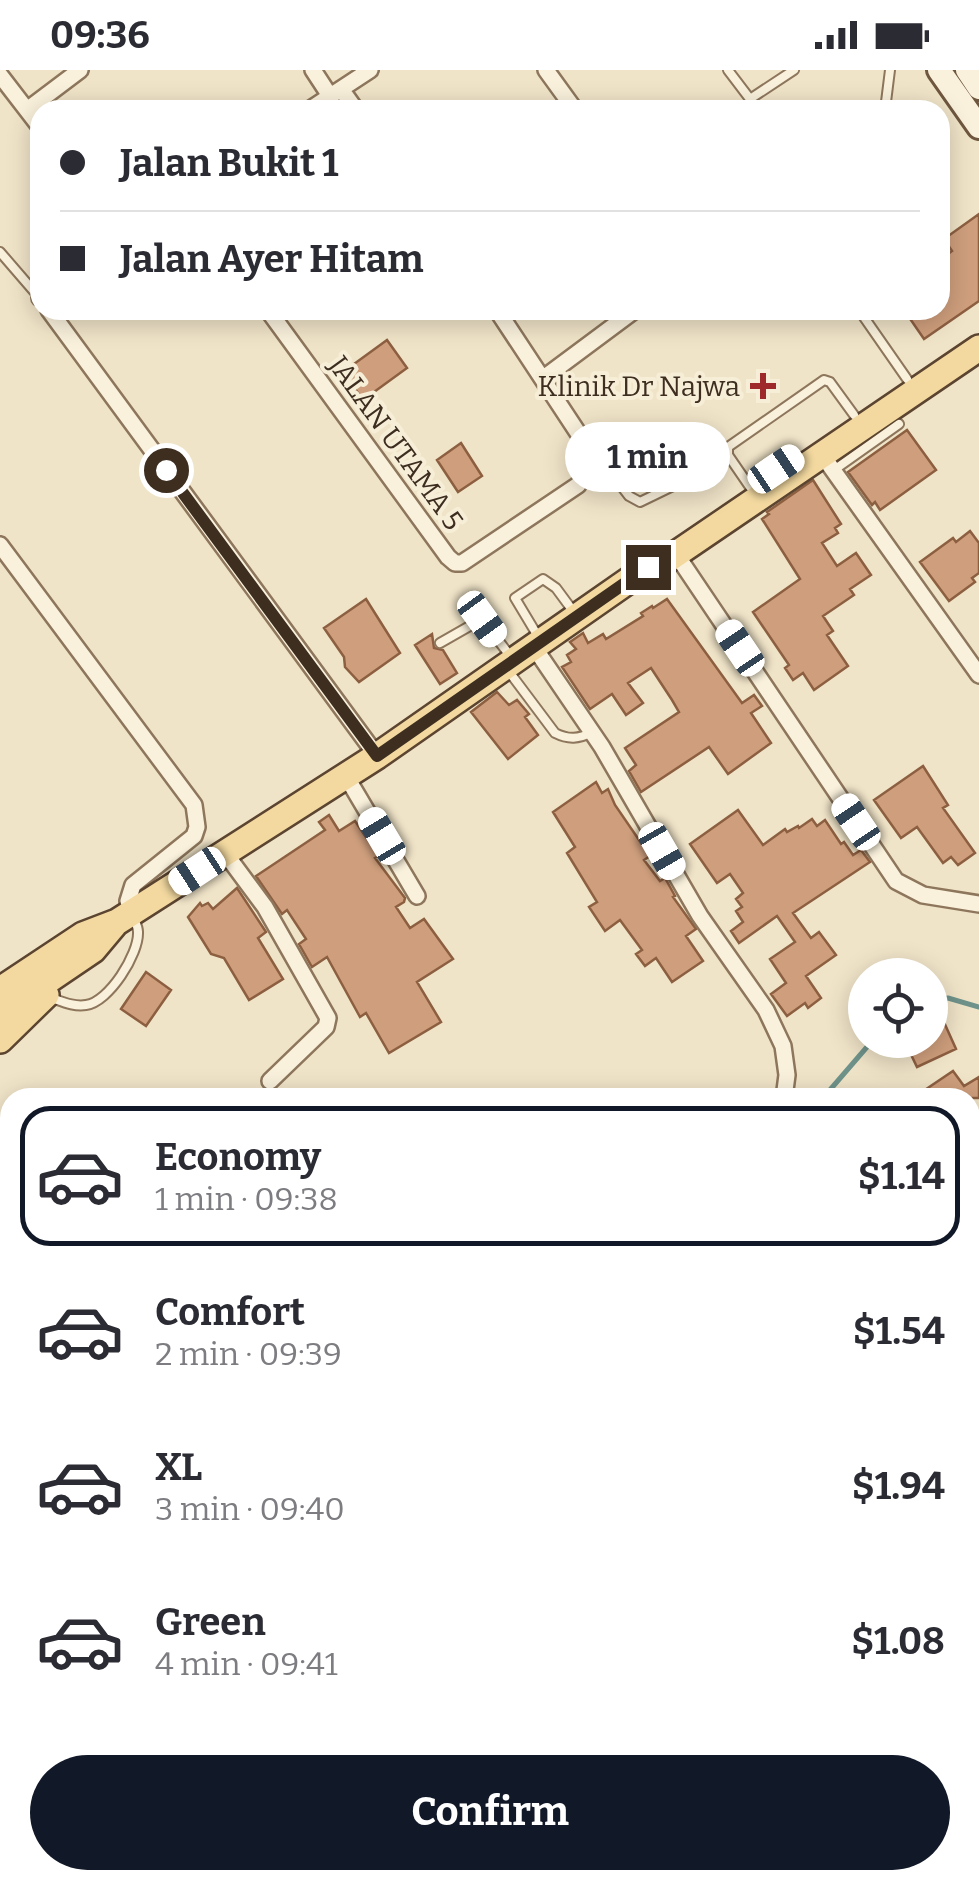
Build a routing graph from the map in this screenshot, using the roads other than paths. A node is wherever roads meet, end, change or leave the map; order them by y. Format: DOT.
graph roads {
  1 [pos="80,70"];
  2 [pos="312,70"];
  3 [pos="370,70"];
  4 [pos="546,70"];
  5 [pos="728,70"];
  6 [pos="794,70"];
  7 [pos="890,70"];
  8 [pos="940,70"];
  9 [pos="967,70"];
  10 [pos="0,74"];
  11 [pos="979,88"];
  12 [pos="335,92"];
  13 [pos="40,100"];
  14 [pos="323,100"];
  15 [pos="344,100"];
  16 [pos="568,100"];
  17 [pos="884,100"];
  18 [pos="30,108"];
  19 [pos="27,110"];
  20 [pos="30,114"];
  21 [pos="979,127"];
  22 [pos="0,252"];
  23 [pos="30,285"];
  24 [pos="56,320"];
  25 [pos="275,320"];
  26 [pos="504,320"];
  27 [pos="622,320"];
  28 [pos="866,320"];
  29 [pos="977,348"];
  30 [pos="545,378"];
  31 [pos="907,379"];
  32 [pos="854,416"];
  33 [pos="899,424"];
  34 [pos="828,463"];
  35 [pos="589,466"];
  36 [pos="675,485"];
  37 [pos="750,487"];
  38 [pos="0,545"];
  39 [pos="676,554"];
  40 [pos="648,567"];
  41 [pos="577,616"];
  42 [pos="440,643"];
  43 [pos="523,654"];
  44 [pos="979,675"];
  45 [pos="592,732"];
  46 [pos="377,756"];
  47 [pos="346,776"];
  48 [pos="225,853"];
  49 [pos="417,896"];
  50 [pos="979,904"];
  51 [pos="124,917"];
  52 [pos="88,942"];
  53 [pos="56,964"];
  54 [pos="0,970"];
  55 [pos="0,990"];
  56 [pos="46,996"];
  57 [pos="0,1013"];
  58 [pos="0,1040"];
  59 [pos="270,1081"];
  60 [pos="785,1088"];
  1 -- 13 [label="street"];
  2 -- 12 [label="street"];
  3 -- 12 [label="street"];
  4 -- 16 [label="street"];
  5 -- 6 [label="lane"];
  7 -- 17 [label="lane"];
  8 -- 21 [label="street"];
  9 -- 11 [label="street"];
  10 -- 19 [label="street"];
  12 -- 14 [label="street"];
  12 -- 15 [label="street"];
  18 -- 19 [label="street"];
  19 -- 20 [label="street"];
  22 -- 23 [label="lane"];
  24 -- 46 [label="street"];
  25 -- 35 [label="street, JALAN UTAMA 5"];
  26 -- 30 [label="street"];
  27 -- 30 [label="street"];
  28 -- 31 [label="lane"];
  29 -- 31 [label="main road"];
  29 -- 34 [label="main road"];
  30 -- 35 [label="street"];
  31 -- 32 [label="main road"];
  32 -- 37 [label="main road"];
  32 -- 37 [label="lane"];
  33 -- 34 [label="lane"];
  34 -- 39 [label="main road"];
  34 -- 44 [label="street"];
  35 -- 36 [label="lane"];
  37 -- 40 [label="main road"];
  38 -- 51 [label="street"];
  39 -- 40 [label="main road"];
  39 -- 50 [label="street"];
  40 -- 41 [label="main road"];
  41 -- 43 [label="main road"];
  41 -- 43 [label="lane"];
  42 -- 43 [label="lane"];
  43 -- 45 [label="street"];
  43 -- 45 [label="lane"];
  43 -- 46 [label="main road"];
  45 -- 60 [label="street"];
  46 -- 47 [label="main road"];
  47 -- 48 [label="main road"];
  47 -- 49 [label="street"];
  48 -- 51 [label="main road"];
  48 -- 59 [label="street"];
  51 -- 52 [label="main road"];
  51 -- 56 [label="lane"];
  52 -- 53 [label="main road"];
  52 -- 54 [label="main road"];
  52 -- 56 [label="main road"];
  53 -- 55 [label="main road"];
  53 -- 57 [label="main road"];
  56 -- 58 [label="main road"];
}
